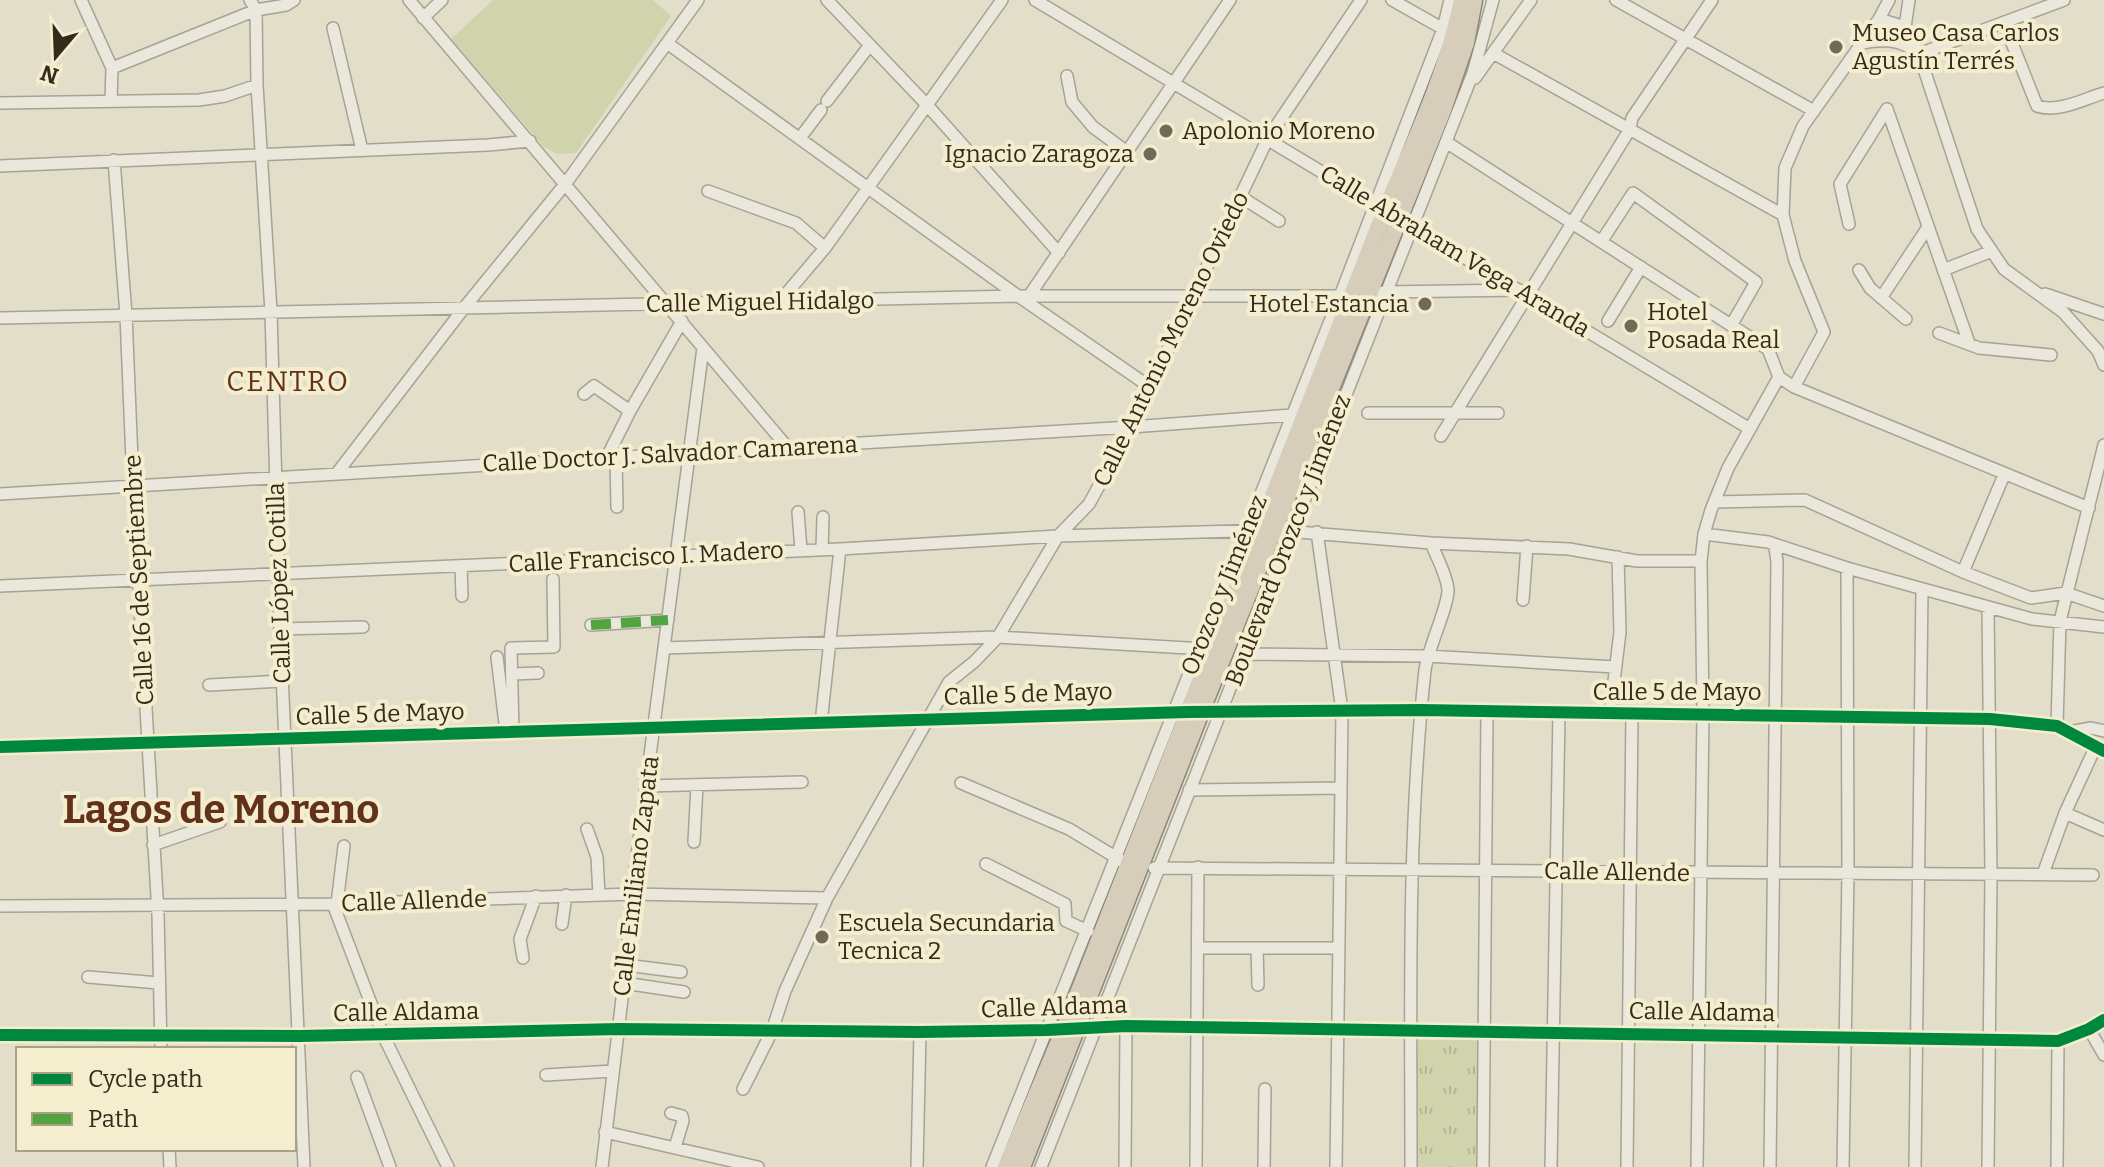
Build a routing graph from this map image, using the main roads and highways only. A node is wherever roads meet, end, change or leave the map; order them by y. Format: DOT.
graph roads {
  1 [pos="1462,0"];
  2 [pos="1474,0"];
  3 [pos="1393,213"];
  4 [pos="1307,413"];
  5 [pos="1259,531"];
  6 [pos="1187,712"];
  7 [pos="1063,1029"];
  8 [pos="1006,1167"];
  9 [pos="1022,1167"];
  1 -- 3 [label="highway, Orozco y Jiménez"];
  2 -- 3 [label="highway, Orozco y Jiménez"];
  3 -- 4 [label="highway, Orozco y Jiménez"];
  3 -- 4 [label="highway, Orozco y Jiménez"];
  4 -- 5 [label="highway, Orozco y Jiménez"];
  5 -- 6 [label="highway, Orozco y Jiménez"];
  5 -- 6 [label="highway, Orozco y Jiménez"];
  6 -- 7 [label="highway, Orozco y Jiménez"];
  7 -- 8 [label="highway, Orozco y Jiménez"];
  7 -- 9 [label="highway, Orozco y Jiménez"];
}
